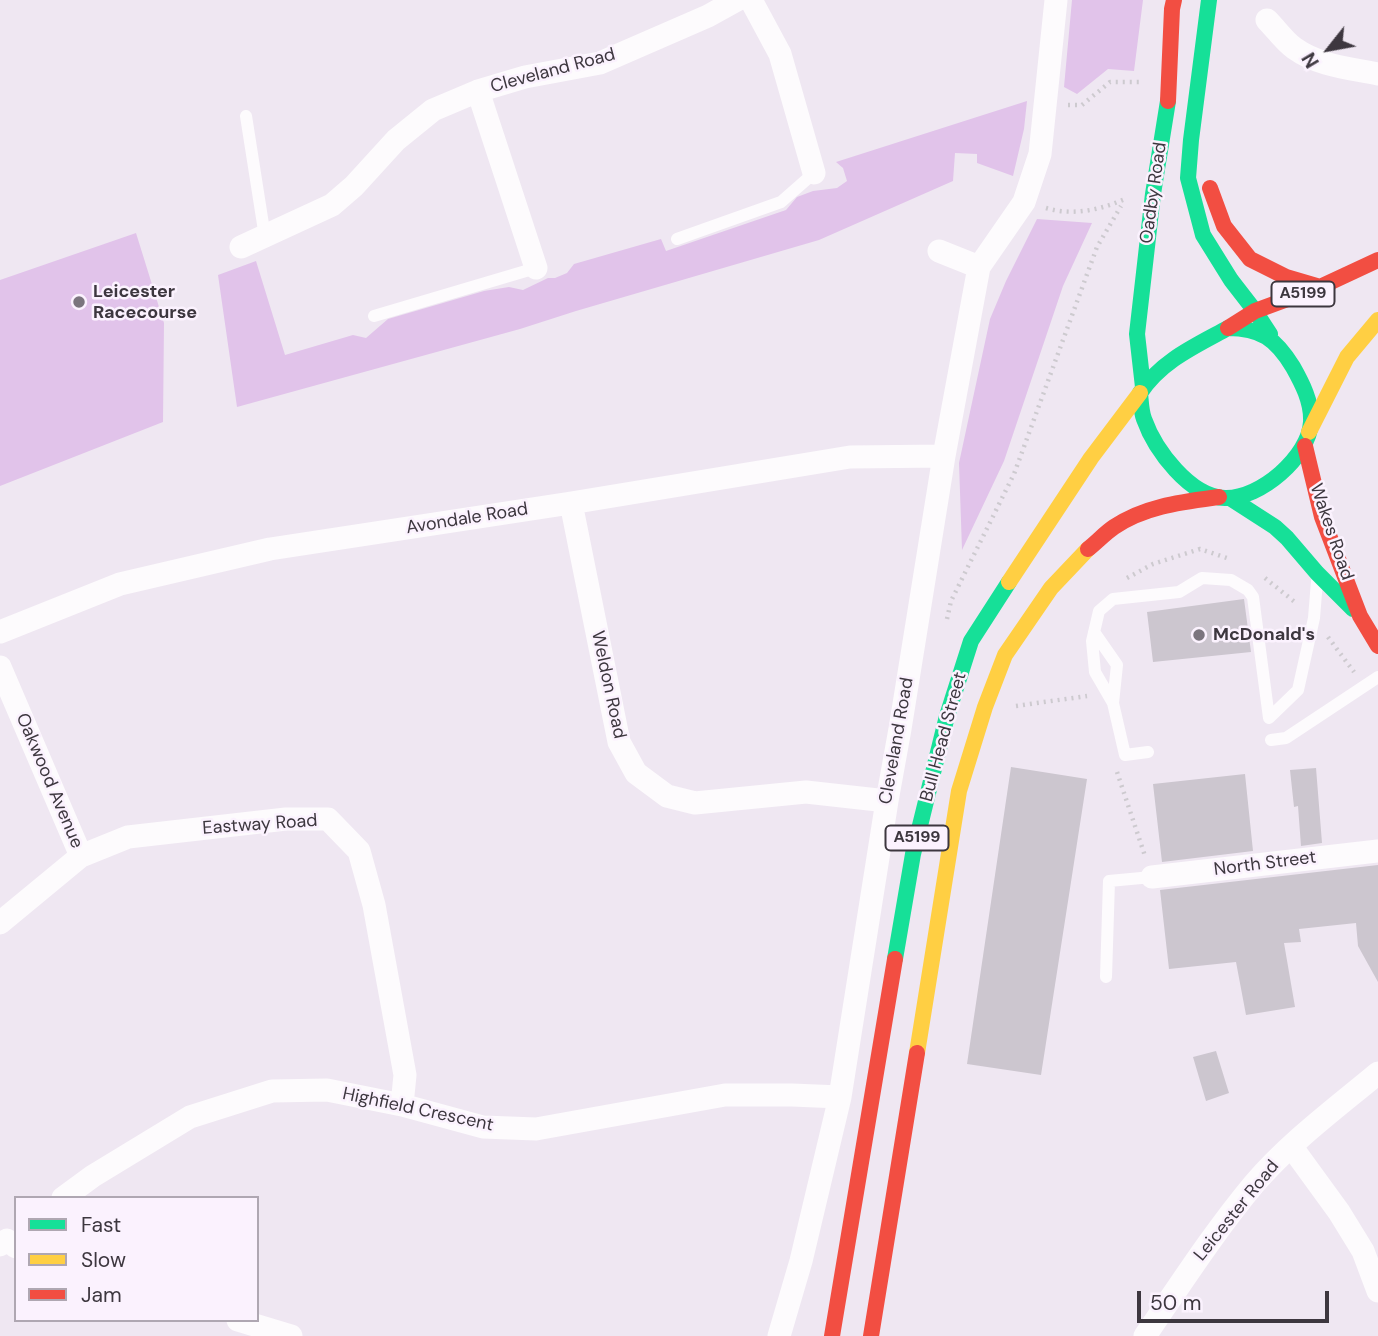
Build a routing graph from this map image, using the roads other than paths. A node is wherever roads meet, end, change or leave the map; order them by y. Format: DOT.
graph roads {
  1 [pos="737,0"];
  2 [pos="751,0"];
  3 [pos="1056,0"];
  4 [pos="1174,0"];
  5 [pos="1209,0"];
  6 [pos="1268,20"];
  7 [pos="1378,74"];
  8 [pos="478,91"];
  9 [pos="246,116"];
  10 [pos="1191,140"];
  11 [pos="814,173"];
  12 [pos="265,237"];
  13 [pos="677,239"];
  14 [pos="241,247"];
  15 [pos="939,251"];
  16 [pos="1378,260"];
  17 [pos="979,267"];
  18 [pos="536,268"];
  19 [pos="1320,287"];
  20 [pos="1255,311"];
  21 [pos="374,316"];
  22 [pos="1378,320"];
  23 [pos="1228,328"];
  24 [pos="1274,341"];
  25 [pos="1141,390"];
  26 [pos="1307,439"];
  27 [pos="944,456"];
  28 [pos="1225,497"];
  29 [pos="571,503"];
  30 [pos="1317,573"];
  31 [pos="1360,616"];
  32 [pos="0,632"];
  33 [pos="1094,632"];
  34 [pos="1378,646"];
  35 [pos="0,667"];
  36 [pos="1378,677"];
  37 [pos="1113,703"];
  38 [pos="1271,740"];
  39 [pos="1148,752"];
  40 [pos="887,801"];
  41 [pos="1378,851"];
  42 [pos="82,856"];
  43 [pos="1152,877"];
  44 [pos="0,923"];
  45 [pos="1106,977"];
  46 [pos="1378,1073"];
  47 [pos="839,1097"];
  48 [pos="402,1105"];
  49 [pos="1291,1146"];
  50 [pos="66,1196"];
  51 [pos="1378,1291"];
  52 [pos="245,1322"];
  53 [pos="291,1336"];
  54 [pos="779,1336"];
  55 [pos="832,1336"];
  56 [pos="871,1336"];
  57 [pos="1145,1336"];
  1 -- 8 [label="street, Cleveland Road"];
  2 -- 11 [label="street"];
  3 -- 17 [label="street, Cleveland Road"];
  4 -- 25 [label="main road, Oadby Road"];
  5 -- 10 [label="main road, Oadby Road"];
  6 -- 7 [label="street"];
  8 -- 12 [label="street, Cleveland Road"];
  8 -- 18 [label="street"];
  9 -- 12 [label="lane"];
  10 -- 19 [label="main road"];
  10 -- 20 [label="main road, Oadby Road"];
  11 -- 13 [label="lane"];
  12 -- 14 [label="street, Cleveland Road"];
  15 -- 17 [label="street"];
  16 -- 19 [label="main road, A5199"];
  17 -- 27 [label="street, Cleveland Road"];
  18 -- 21 [label="lane"];
  19 -- 20 [label="main road, A5199"];
  20 -- 23 [label="main road, A5199"];
  20 -- 24 [label="main road, Oadby Road"];
  22 -- 26 [label="main road"];
  23 -- 24 [label="main road"];
  23 -- 25 [label="main road"];
  24 -- 26 [label="main road"];
  25 -- 28 [label="main road"];
  25 -- 55 [label="main road, Bull Head Street / A5199"];
  26 -- 28 [label="main road"];
  26 -- 31 [label="main road, Wakes Road"];
  27 -- 29 [label="street, Avondale Road"];
  27 -- 40 [label="street, Cleveland Road"];
  28 -- 30 [label="main road, Wakes Road"];
  28 -- 56 [label="main road, Bull Head Street / A5199"];
  29 -- 32 [label="street, Avondale Road"];
  29 -- 40 [label="street, Weldon Road"];
  30 -- 31 [label="main road, Wakes Road"];
  30 -- 33 [label="lane"];
  31 -- 34 [label="main road, Wakes Road"];
  33 -- 37 [label="lane"];
  33 -- 37 [label="lane"];
  35 -- 42 [label="street, Oakwood Avenue"];
  36 -- 38 [label="lane"];
  37 -- 39 [label="lane"];
  40 -- 47 [label="street, Cleveland Road"];
  41 -- 43 [label="street, North Street"];
  42 -- 44 [label="street, Eastway Road"];
  42 -- 48 [label="street, Eastway Road"];
  43 -- 45 [label="lane"];
  46 -- 49 [label="street, Leicester Road"];
  47 -- 48 [label="street, Highfield Crescent"];
  47 -- 54 [label="street, Cleveland Road"];
  48 -- 50 [label="street, Highfield Crescent"];
  49 -- 51 [label="street"];
  49 -- 57 [label="street, Leicester Road"];
  52 -- 53 [label="street"];
}
